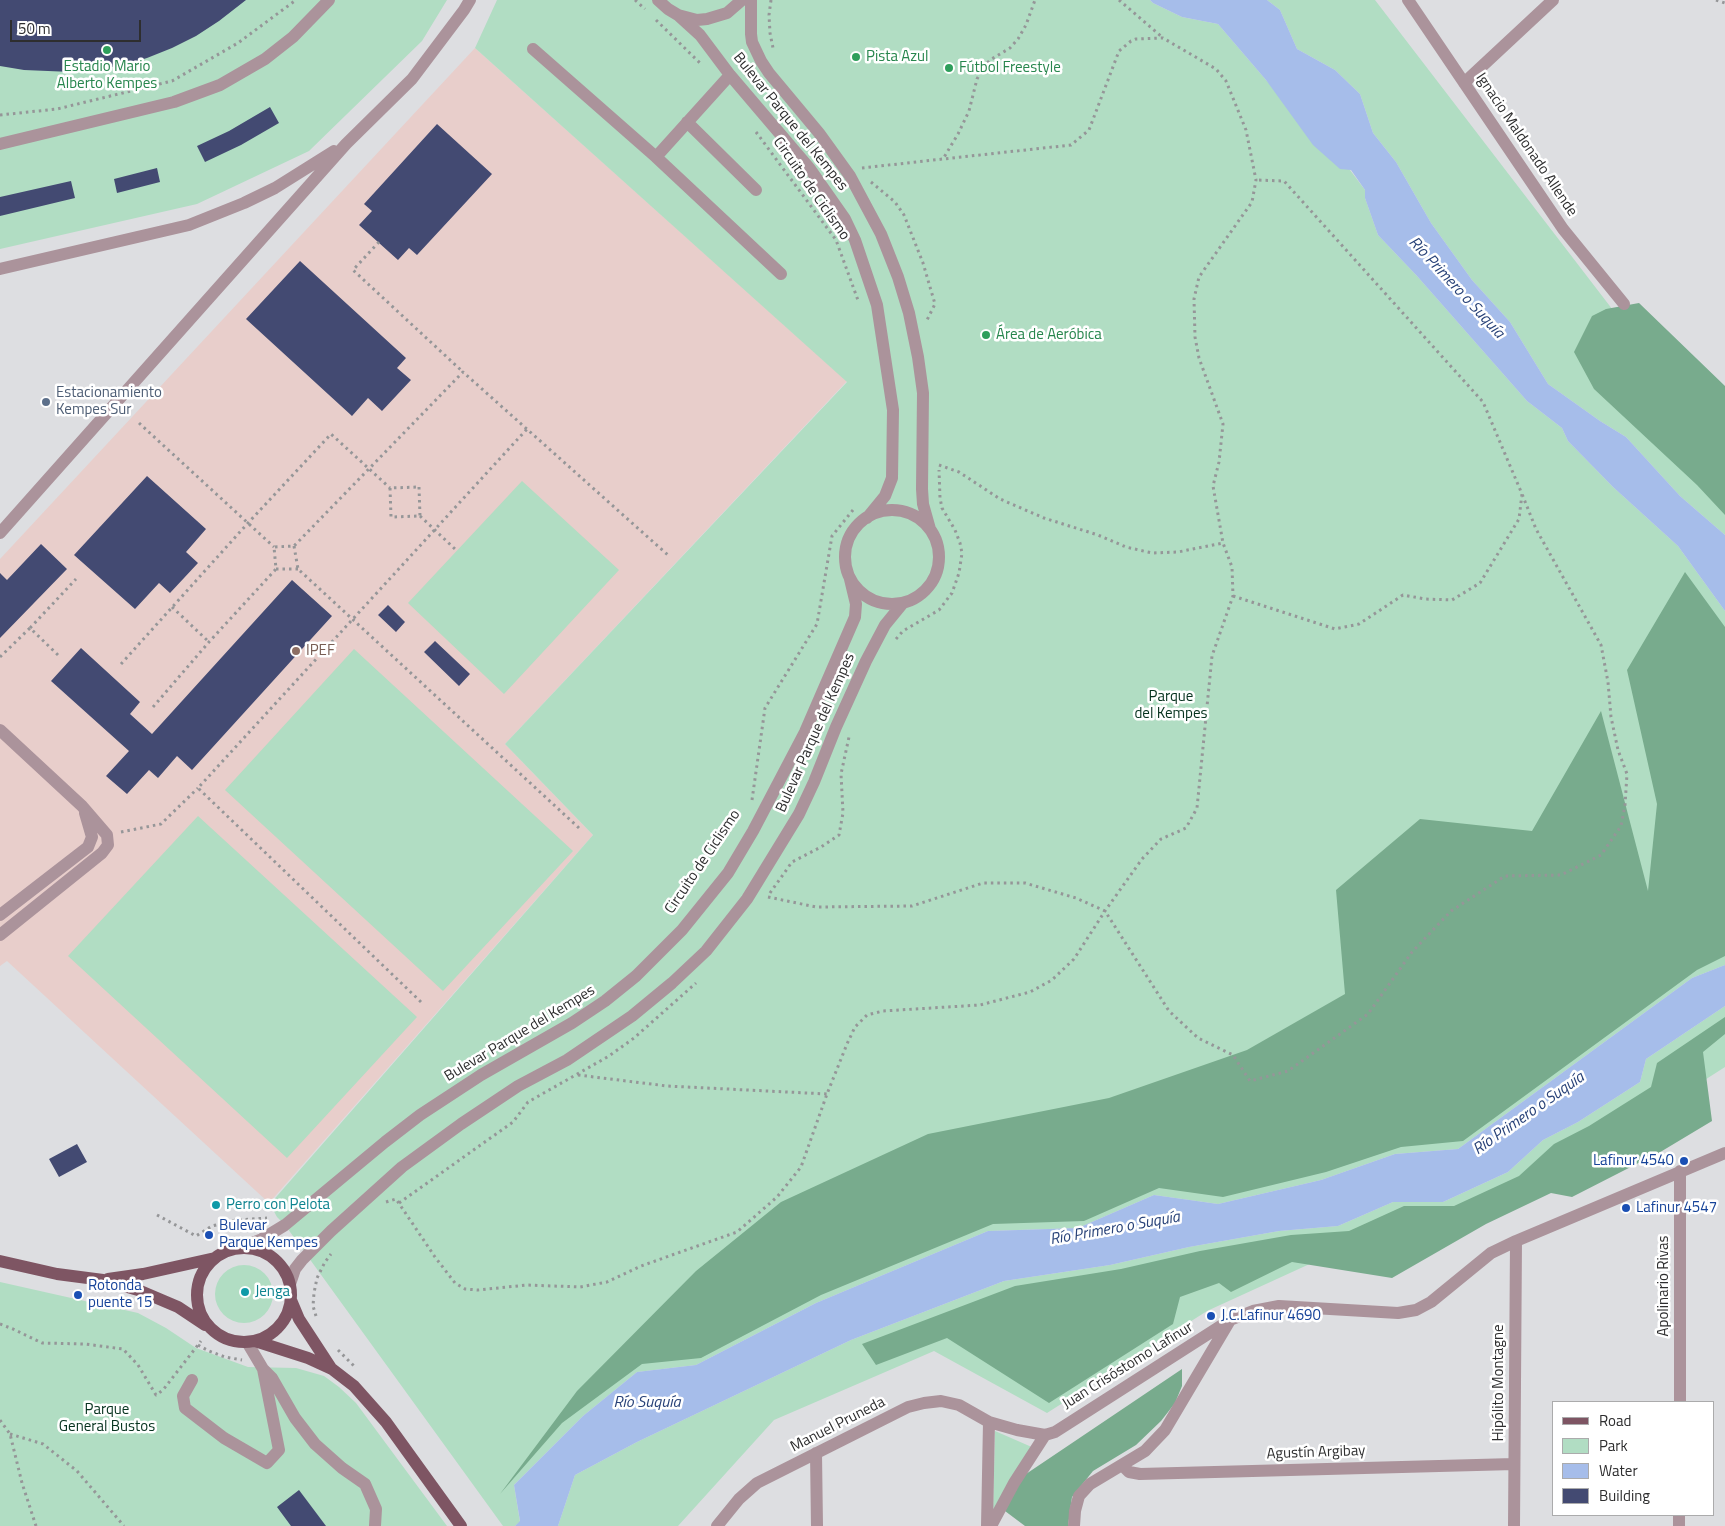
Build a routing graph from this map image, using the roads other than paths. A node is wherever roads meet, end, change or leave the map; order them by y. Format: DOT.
graph roads {
  1 [pos="329,0"];
  2 [pos="470,0"];
  3 [pos="658,0"];
  4 [pos="742,0"];
  5 [pos="752,0"];
  6 [pos="1408,0"];
  7 [pos="1552,0"];
  8 [pos="678,15"];
  9 [pos="534,49"];
  10 [pos="725,79"];
  11 [pos="1464,83"];
  12 [pos="687,122"];
  13 [pos="0,144"];
  14 [pos="346,144"];
  15 [pos="656,157"];
  16 [pos="756,190"];
  17 [pos="0,269"];
  18 [pos="781,274"];
  19 [pos="1624,304"];
  20 [pos="867,518"];
  21 [pos="930,529"];
  22 [pos="0,533"];
  23 [pos="850,580"];
  24 [pos="903,604"];
  25 [pos="0,730"];
  26 [pos="82,806"];
  27 [pos="0,915"];
  28 [pos="0,935"];
  29 [pos="1725,1153"];
  30 [pos="1680,1171"];
  31 [pos="1516,1241"];
  32 [pos="240,1248"];
  33 [pos="216,1258"];
  34 [pos="0,1261"];
  35 [pos="103,1280"];
  36 [pos="290,1284"];
  37 [pos="291,1300"];
  38 [pos="1230,1320"];
  39 [pos="210,1328"];
  40 [pos="251,1342"];
  41 [pos="332,1369"];
  42 [pos="263,1370"];
  43 [pos="192,1380"];
  44 [pos="1680,1401"];
  45 [pos="989,1422"];
  46 [pos="1045,1435"];
  47 [pos="816,1453"];
  48 [pos="1514,1464"];
  49 [pos="1122,1465"];
  50 [pos="375,1526"];
  51 [pos="460,1526"];
  52 [pos="718,1526"];
  53 [pos="817,1526"];
  54 [pos="989,1526"];
  55 [pos="1074,1526"];
  56 [pos="1514,1526"];
  1 -- 13 [label="street"];
  2 -- 14 [label="street"];
  3 -- 8 [label="street, Bulevar Parque del Kempes"];
  4 -- 8 [label="street"];
  5 -- 21 [label="street, Bulevar Parque del Kempes"];
  6 -- 11 [label="street, Ignacio Maldonado Allende"];
  7 -- 11 [label="street"];
  8 -- 10 [label="street, Bulevar Parque del Kempes"];
  9 -- 15 [label="street"];
  10 -- 12 [label="street"];
  10 -- 20 [label="street, Bulevar Parque del Kempes"];
  11 -- 19 [label="street, Ignacio Maldonado Allende"];
  12 -- 15 [label="street"];
  12 -- 16 [label="street"];
  14 -- 17 [label="street"];
  14 -- 22 [label="street"];
  15 -- 18 [label="street"];
  20 -- 21 [label="street"];
  20 -- 23 [label="street"];
  21 -- 24 [label="street"];
  23 -- 24 [label="street"];
  23 -- 32 [label="street, Bulevar Parque del Kempes"];
  24 -- 36 [label="street, Bulevar Parque del Kempes"];
  25 -- 26 [label="street"];
  26 -- 27 [label="street"];
  26 -- 28 [label="street"];
  29 -- 30 [label="street, Juan Crisóstomo Lafinur"];
  30 -- 31 [label="street, Juan Crisóstomo Lafinur"];
  30 -- 44 [label="street, Apolinario Rivas"];
  31 -- 38 [label="street, Juan Crisóstomo Lafinur"];
  31 -- 48 [label="street, Hipólito Montagne"];
  32 -- 33 [label="main road"];
  32 -- 36 [label="main road"];
  33 -- 35 [label="main road"];
  33 -- 39 [label="main road"];
  34 -- 35 [label="main road"];
  35 -- 39 [label="main road"];
  36 -- 37 [label="main road"];
  37 -- 40 [label="main road"];
  37 -- 41 [label="main road"];
  38 -- 46 [label="street, Juan Crisóstomo Lafinur"];
  38 -- 49 [label="street"];
  39 -- 40 [label="main road"];
  40 -- 41 [label="main road"];
  40 -- 42 [label="street"];
  41 -- 51 [label="main road"];
  42 -- 43 [label="street"];
  42 -- 50 [label="street"];
  45 -- 46 [label="street, Manuel Pruneda"];
  45 -- 47 [label="street, Manuel Pruneda"];
  45 -- 54 [label="street"];
  46 -- 54 [label="street"];
  47 -- 52 [label="street, Manuel Pruneda"];
  47 -- 53 [label="street"];
  48 -- 49 [label="street, Agustín Argibay"];
  48 -- 56 [label="street, Hipólito Montagne"];
  49 -- 55 [label="street"];
}
